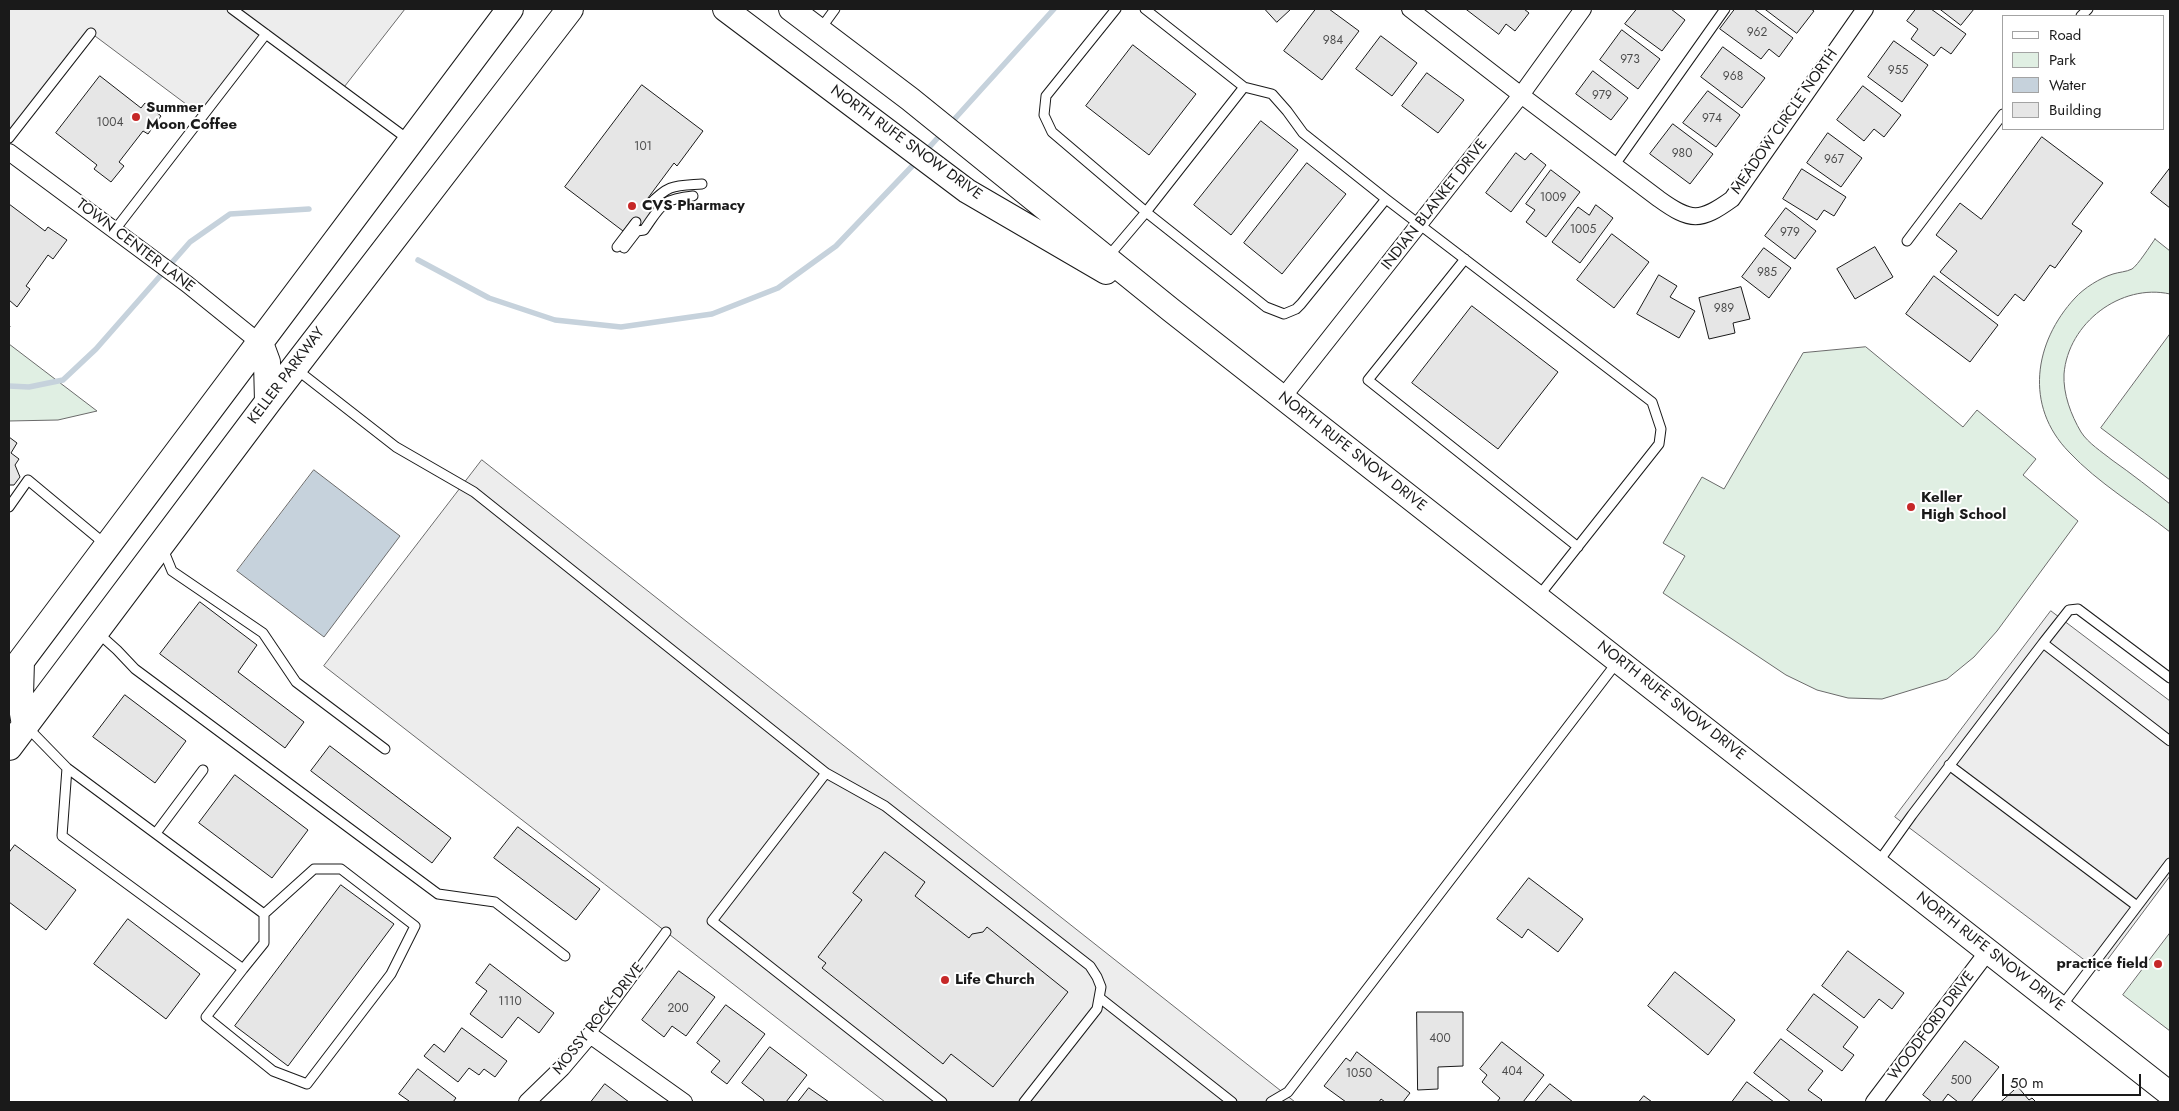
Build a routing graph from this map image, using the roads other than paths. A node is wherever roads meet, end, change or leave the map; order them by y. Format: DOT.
graph roads {
  1 [pos="234,9"];
  2 [pos="510,9"];
  3 [pos="570,9"];
  4 [pos="725,9"];
  5 [pos="791,9"];
  6 [pos="835,9"];
  7 [pos="1116,9"];
  8 [pos="1145,9"];
  9 [pos="1583,9"];
  10 [pos="1725,9"];
  11 [pos="1865,9"];
  12 [pos="1418,11"];
  13 [pos="819,31"];
  14 [pos="91,33"];
  15 [pos="266,34"];
  16 [pos="795,61"];
  17 [pos="1244,87"];
  18 [pos="1521,95"];
  19 [pos="2002,115"];
  20 [pos="9,138"];
  21 [pos="411,141"];
  22 [pos="9,152"];
  23 [pos="1614,166"];
  24 [pos="702,184"];
  25 [pos="693,196"];
  26 [pos="1386,199"];
  27 [pos="649,205"];
  28 [pos="1146,212"];
  29 [pos="636,222"];
  30 [pos="1420,224"];
  31 [pos="114,231"];
  32 [pos="1907,241"];
  33 [pos="1107,258"];
  34 [pos="1465,259"];
  35 [pos="1171,310"];
  36 [pos="260,343"];
  37 [pos="294,368"];
  38 [pos="1283,397"];
  39 [pos="268,402"];
  40 [pos="9,506"];
  41 [pos="160,545"];
  42 [pos="107,546"];
  43 [pos="1578,547"];
  44 [pos="1538,597"];
  45 [pos="95,632"];
  46 [pos="2043,643"];
  47 [pos="1619,660"];
  48 [pos="15,669"];
  49 [pos="2170,678"];
  50 [pos="25,725"];
  51 [pos="2170,741"];
  52 [pos="9,747"];
  53 [pos="385,749"];
  54 [pos="1949,765"];
  55 [pos="67,768"];
  56 [pos="203,770"];
  57 [pos="826,773"];
  58 [pos="156,834"];
  59 [pos="2170,863"];
  60 [pos="1877,864"];
  61 [pos="2138,906"];
  62 [pos="264,914"];
  63 [pos="666,932"];
  64 [pos="1989,950"];
  65 [pos="565,956"];
  66 [pos="244,969"];
  67 [pos="1100,998"];
  68 [pos="2061,1008"];
  69 [pos="590,1035"];
  70 [pos="2166,1096"];
  71 [pos="527,1102"];
  72 [pos="684,1102"];
  73 [pos="942,1102"];
  74 [pos="1024,1102"];
  75 [pos="1232,1102"];
  76 [pos="1271,1102"];
  77 [pos="1874,1102"];
  1 -- 15 [label="lane"];
  2 -- 21 [label="main road"];
  3 -- 37 [label="main road, KELLER PARKWAY"];
  4 -- 16 [label="main road, NORTH RUFE SNOW DRIVE"];
  5 -- 13 [label="main road, NORTH RUFE SNOW DRIVE"];
  6 -- 13 [label="lane"];
  7 -- 28 [label="lane"];
  8 -- 17 [label="lane"];
  9 -- 18 [label="street, INDIAN BLANKET DRIVE"];
  10 -- 23 [label="lane"];
  11 -- 23 [label="street, MEADOW CIRCLE NORTH"];
  12 -- 18 [label="street, MEADOW CIRCLE NORTH"];
  13 -- 16 [label="main road"];
  13 -- 33 [label="main road, NORTH RUFE SNOW DRIVE"];
  14 -- 20 [label="lane"];
  15 -- 21 [label="lane"];
  15 -- 31 [label="lane"];
  16 -- 35 [label="main road, NORTH RUFE SNOW DRIVE"];
  17 -- 26 [label="lane"];
  17 -- 28 [label="lane"];
  18 -- 23 [label="street, MEADOW CIRCLE NORTH"];
  18 -- 30 [label="street, INDIAN BLANKET DRIVE"];
  19 -- 32 [label="lane"];
  21 -- 36 [label="main road"];
  22 -- 31 [label="street, TOWN CENTER LANE"];
  24 -- 27 [label="lane"];
  25 -- 29 [label="lane"];
  26 -- 28 [label="lane"];
  26 -- 30 [label="lane"];
  28 -- 33 [label="lane"];
  30 -- 34 [label="lane"];
  30 -- 38 [label="street, INDIAN BLANKET DRIVE"];
  31 -- 36 [label="street, TOWN CENTER LANE"];
  33 -- 35 [label="main road, NORTH RUFE SNOW DRIVE"];
  34 -- 43 [label="lane"];
  34 -- 43 [label="lane"];
  35 -- 38 [label="main road, NORTH RUFE SNOW DRIVE"];
  36 -- 39 [label="main road"];
  36 -- 42 [label="main road"];
  37 -- 39 [label="main road, KELLER PARKWAY"];
  37 -- 57 [label="lane"];
  38 -- 44 [label="main road, NORTH RUFE SNOW DRIVE"];
  39 -- 41 [label="main road, KELLER PARKWAY"];
  40 -- 42 [label="lane"];
  41 -- 45 [label="main road, KELLER PARKWAY"];
  41 -- 53 [label="lane"];
  42 -- 48 [label="main road"];
  43 -- 44 [label="lane"];
  44 -- 47 [label="main road, NORTH RUFE SNOW DRIVE"];
  45 -- 50 [label="main road, KELLER PARKWAY"];
  45 -- 65 [label="lane"];
  46 -- 49 [label="lane"];
  46 -- 51 [label="lane"];
  46 -- 54 [label="lane"];
  47 -- 60 [label="main road, NORTH RUFE SNOW DRIVE"];
  47 -- 76 [label="lane"];
  48 -- 50 [label="main road"];
  50 -- 52 [label="main road, KELLER PARKWAY"];
  50 -- 55 [label="lane"];
  54 -- 60 [label="lane"];
  54 -- 61 [label="lane"];
  55 -- 58 [label="lane"];
  55 -- 66 [label="lane"];
  56 -- 58 [label="lane"];
  57 -- 67 [label="lane"];
  57 -- 73 [label="lane"];
  58 -- 62 [label="lane"];
  59 -- 61 [label="lane"];
  60 -- 64 [label="main road, NORTH RUFE SNOW DRIVE"];
  61 -- 68 [label="lane"];
  62 -- 66 [label="lane"];
  62 -- 66 [label="lane"];
  63 -- 69 [label="lane, MOSSY ROCK DRIVE"];
  64 -- 68 [label="main road, NORTH RUFE SNOW DRIVE"];
  64 -- 77 [label="street, WOODFORD DRIVE"];
  67 -- 74 [label="lane"];
  67 -- 75 [label="lane"];
  68 -- 70 [label="main road, NORTH RUFE SNOW DRIVE"];
  69 -- 71 [label="street, MOSSY ROCK DRIVE"];
  69 -- 72 [label="street"];
}
